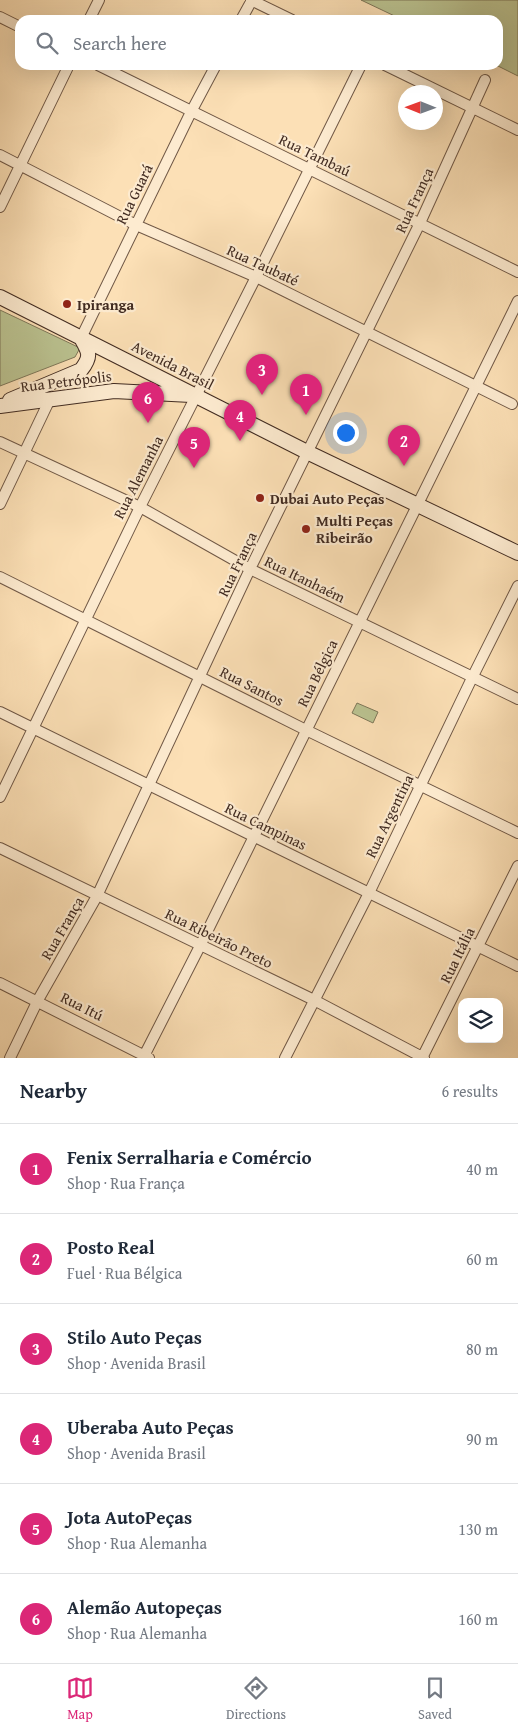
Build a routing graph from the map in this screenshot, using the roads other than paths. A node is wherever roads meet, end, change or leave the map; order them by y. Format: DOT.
graph roads {
  1 [pos="98,0"];
  2 [pos="252,0"];
  3 [pos="92,15"];
  4 [pos="244,15"];
  5 [pos="282,15"];
  6 [pos="0,17"];
  7 [pos="15,24"];
  8 [pos="67,70"];
  9 [pos="108,70"];
  10 [pos="213,70"];
  11 [pos="359,70"];
  12 [pos="395,70"];
  13 [pos="485,80"];
  14 [pos="473,108"];
  15 [pos="191,112"];
  16 [pos="518,130"];
  17 [pos="0,155"];
  18 [pos="21,165"];
  19 [pos="310,169"];
  20 [pos="0,207"];
  21 [pos="420,223"];
  22 [pos="136,225"];
  23 [pos="518,272"];
  24 [pos="256,277"];
  25 [pos="1,298"];
  26 [pos="518,301"];
  27 [pos="365,332"];
  28 [pos="81,338"];
  29 [pos="477,387"];
  30 [pos="197,396"];
  31 [pos="50,399"];
  32 [pos="512,404"];
  33 [pos="0,405"];
  34 [pos="0,442"];
  35 [pos="308,453"];
  36 [pos="24,454"];
  37 [pos="0,504"];
  38 [pos="140,506"];
  39 [pos="417,506"];
  40 [pos="518,553"];
  41 [pos="250,570"];
  42 [pos="0,577"];
  43 [pos="518,586"];
  44 [pos="85,620"];
  45 [pos="359,622"];
  46 [pos="200,677"];
  47 [pos="472,678"];
  48 [pos="518,699"];
  49 [pos="0,712"];
  50 [pos="33,728"];
  51 [pos="306,730"];
  52 [pos="148,785"];
  53 [pos="420,786"];
  54 [pos="0,797"];
  55 [pos="518,833"];
  56 [pos="253,836"];
  57 [pos="0,848"];
  58 [pos="518,866"];
  59 [pos="369,893"];
  60 [pos="97,896"];
  61 [pos="200,946"];
  62 [pos="478,946"];
  63 [pos="518,966"];
  64 [pos="0,983"];
  65 [pos="38,1000"];
  66 [pos="314,1000"];
  67 [pos="146,1057"];
  68 [pos="10,1058"];
  69 [pos="284,1058"];
  70 [pos="423,1058"];
  1 -- 3 [label="street"];
  2 -- 4 [label="street"];
  2 -- 5 [label="street"];
  6 -- 7 [label="street"];
  8 -- 18 [label="street"];
  9 -- 15 [label="street, Rua Tambaú"];
  10 -- 15 [label="street, Rua Guará"];
  11 -- 19 [label="street, Rua Alemanha"];
  12 -- 14 [label="street"];
  13 -- 14 [label="street, Rua França"];
  14 -- 16 [label="street"];
  14 -- 21 [label="street, Rua França"];
  15 -- 19 [label="street, Rua Tambaú"];
  15 -- 22 [label="street, Rua Guará"];
  17 -- 18 [label="street, Rua Taubaté"];
  18 -- 20 [label="street"];
  18 -- 22 [label="street, Rua Taubaté"];
  19 -- 21 [label="street, Rua Tambaú"];
  19 -- 24 [label="street, Rua Alemanha"];
  21 -- 23 [label="street, Rua Tambaú"];
  21 -- 27 [label="street, Rua França"];
  22 -- 24 [label="street, Rua Taubaté"];
  22 -- 28 [label="street, Rua Guará"];
  24 -- 27 [label="street, Rua Taubaté"];
  24 -- 30 [label="street, Rua Alemanha"];
  25 -- 28 [label="main road, Avenida Brasil"];
  26 -- 29 [label="street, Rua Bélgica"];
  27 -- 29 [label="street, Rua Taubaté"];
  27 -- 35 [label="street, Rua França"];
  28 -- 30 [label="main road, Avenida Brasil"];
  28 -- 33 [label="main road, Rua Petrópolis"];
  29 -- 32 [label="street, Rua Taubaté"];
  29 -- 39 [label="street, Rua Bélgica"];
  30 -- 31 [label="main road, Rua Petrópolis"];
  30 -- 35 [label="main road, Avenida Brasil"];
  30 -- 38 [label="street, Rua Alemanha"];
  31 -- 33 [label="main road, Rua Petrópolis"];
  31 -- 36 [label="street"];
  34 -- 36 [label="street, Rua Itanhaém"];
  35 -- 39 [label="main road, Avenida Brasil"];
  35 -- 41 [label="street, Rua França"];
  36 -- 37 [label="street"];
  36 -- 38 [label="street, Rua Itanhaém"];
  38 -- 41 [label="street, Rua Itanhaém"];
  38 -- 44 [label="street, Rua Alemanha"];
  39 -- 40 [label="main road, Avenida Brasil"];
  39 -- 45 [label="street, Rua Bélgica"];
  41 -- 45 [label="street, Rua Itanhaém"];
  41 -- 46 [label="street, Rua França"];
  42 -- 44 [label="street, Rua Santos"];
  43 -- 47 [label="street, Rua Argentina"];
  44 -- 46 [label="street, Rua Santos"];
  44 -- 50 [label="street, Rua Alemanha"];
  45 -- 47 [label="street, Rua Itanhaém"];
  45 -- 51 [label="street, Rua Bélgica"];
  46 -- 51 [label="street, Rua Santos"];
  46 -- 52 [label="street, Rua França"];
  47 -- 48 [label="street, Rua Itanhaém"];
  47 -- 53 [label="street, Rua Argentina"];
  49 -- 50 [label="street, Rua Campinas"];
  50 -- 52 [label="street, Rua Campinas"];
  50 -- 54 [label="street, Rua Alemanha"];
  51 -- 53 [label="street, Rua Santos"];
  51 -- 56 [label="street, Rua Bélgica"];
  52 -- 56 [label="street, Rua Campinas"];
  52 -- 60 [label="street, Rua França"];
  53 -- 55 [label="street, Rua Santos"];
  53 -- 59 [label="street, Rua Argentina"];
  56 -- 59 [label="street, Rua Campinas"];
  56 -- 61 [label="street, Rua Bélgica"];
  57 -- 60 [label="street, Rua Ribeirão Preto"];
  58 -- 62 [label="street, Rua Itália"];
  59 -- 62 [label="street, Rua Campinas"];
  59 -- 66 [label="street, Rua Argentina"];
  60 -- 61 [label="street, Rua Ribeirão Preto"];
  60 -- 65 [label="street, Rua França"];
  61 -- 66 [label="street, Rua Ribeirão Preto"];
  61 -- 67 [label="street, Rua Bélgica"];
  62 -- 63 [label="street, Rua Campinas"];
  62 -- 70 [label="street, Rua Itália"];
  64 -- 65 [label="street, Rua Itú"];
  65 -- 67 [label="street, Rua Itú"];
  65 -- 68 [label="street, Rua França"];
  66 -- 69 [label="street, Rua Argentina"];
  66 -- 70 [label="street, Rua Ribeirão Preto"];
}
